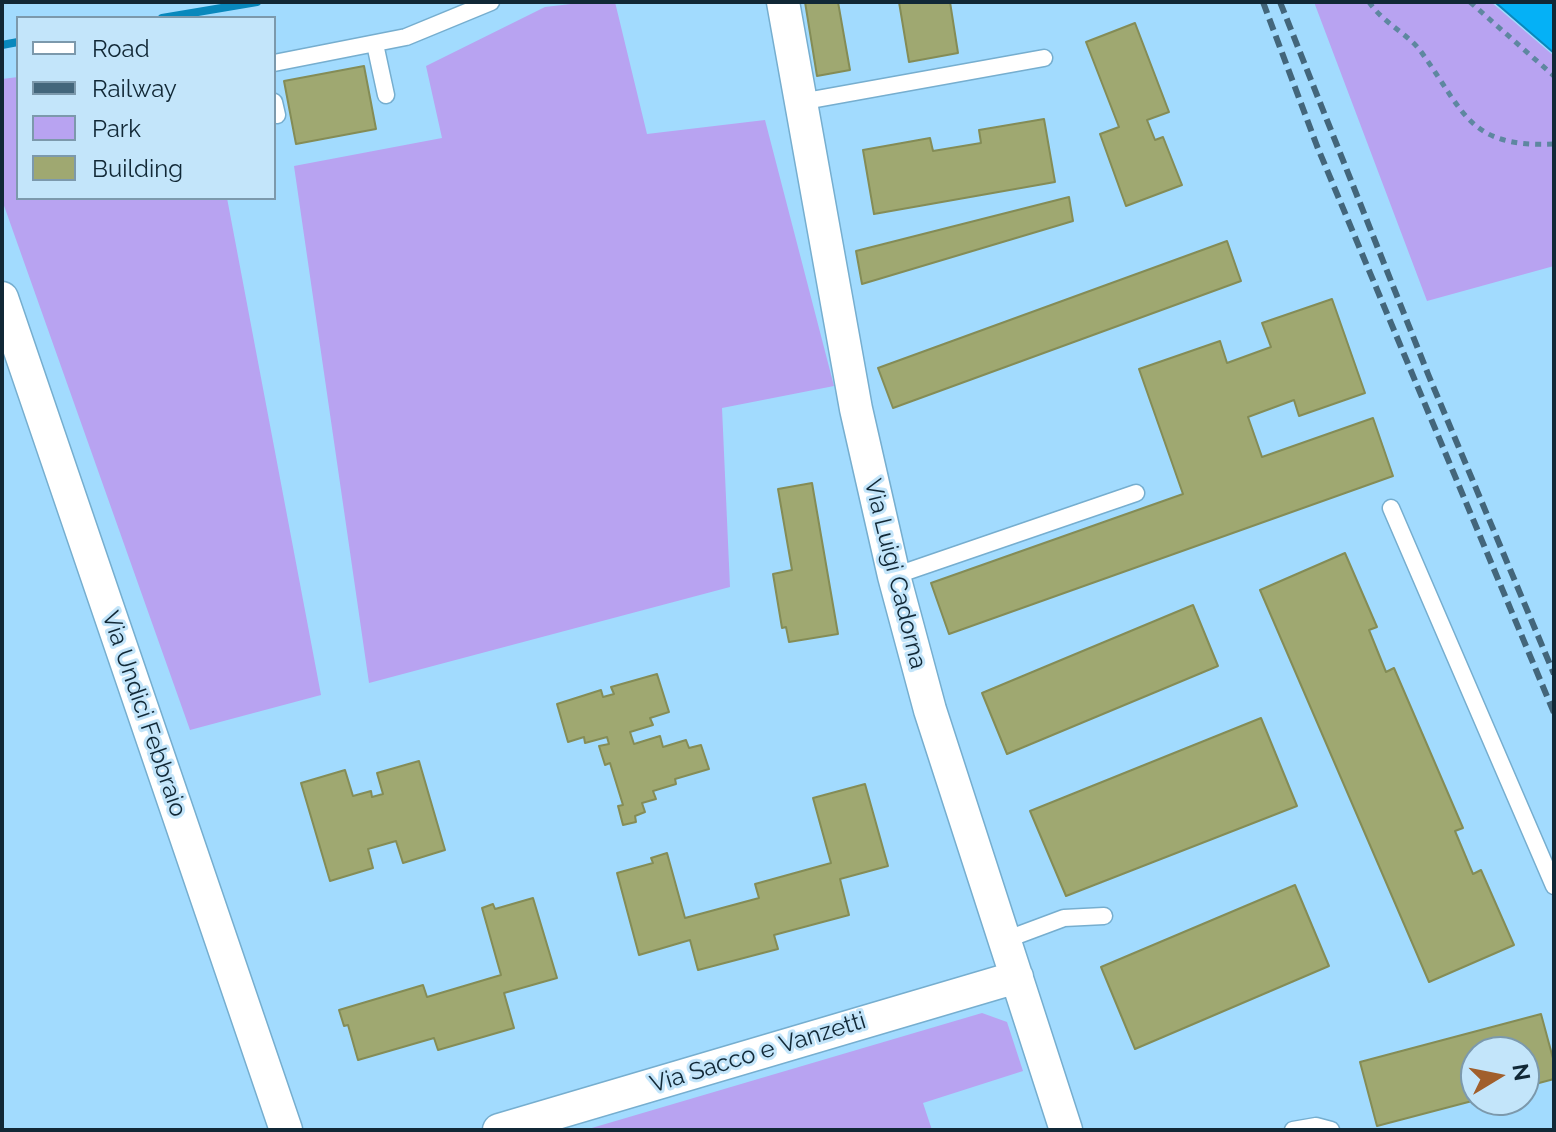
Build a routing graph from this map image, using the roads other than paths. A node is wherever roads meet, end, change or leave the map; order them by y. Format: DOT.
graph roads {
  1 [pos="491,2"];
  2 [pos="783,2"];
  3 [pos="375,44"];
  4 [pos="1044,58"];
  5 [pos="276,63"];
  6 [pos="386,95"];
  7 [pos="800,102"];
  8 [pos="2,298"];
  9 [pos="1136,493"];
  10 [pos="1391,508"];
  11 [pos="894,576"];
  12 [pos="1554,886"];
  13 [pos="1104,916"];
  14 [pos="1005,940"];
  15 [pos="1017,977"];
  16 [pos="286,1130"];
  17 [pos="499,1130"];
  18 [pos="1066,1130"];
  19 [pos="1293,1130"];
  20 [pos="1331,1130"];
  1 -- 3 [label="lane"];
  2 -- 7 [label="street, Via Luigi Cadorna"];
  3 -- 5 [label="lane"];
  3 -- 6 [label="lane"];
  4 -- 7 [label="lane"];
  7 -- 11 [label="street, Via Luigi Cadorna"];
  8 -- 16 [label="street, Via Undici Febbraio"];
  9 -- 11 [label="lane"];
  10 -- 12 [label="lane"];
  11 -- 14 [label="street, Via Luigi Cadorna"];
  13 -- 14 [label="lane"];
  14 -- 15 [label="street, Via Luigi Cadorna"];
  15 -- 17 [label="street, Via Sacco e Vanzetti"];
  15 -- 18 [label="street, Via Luigi Cadorna"];
  19 -- 20 [label="lane"];
}
